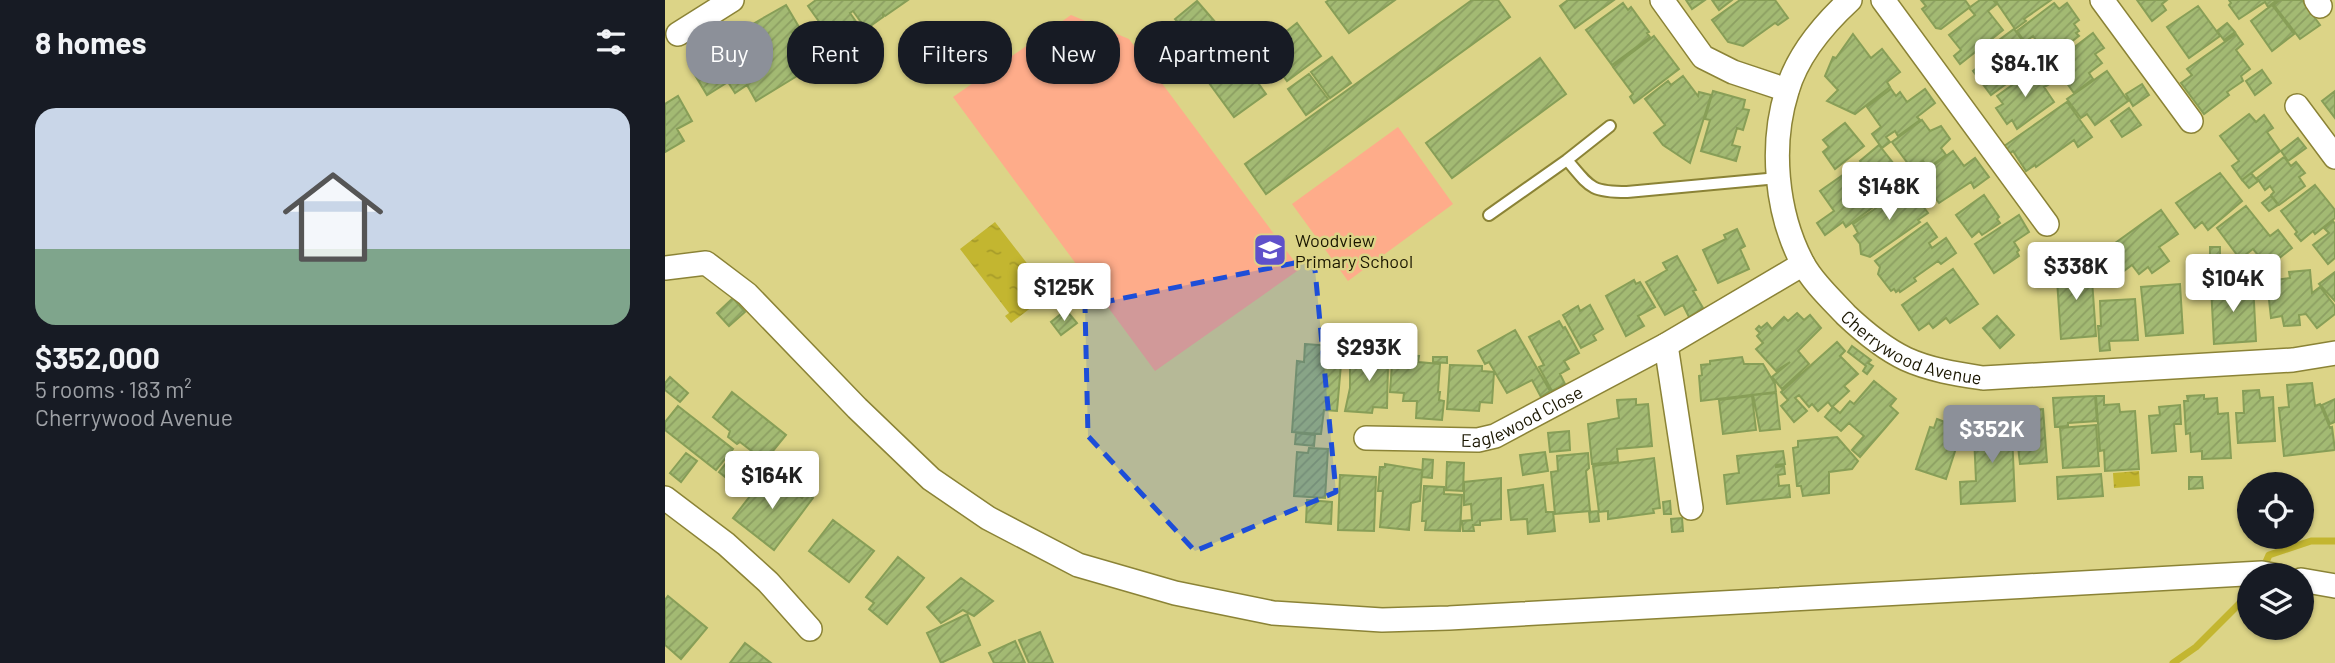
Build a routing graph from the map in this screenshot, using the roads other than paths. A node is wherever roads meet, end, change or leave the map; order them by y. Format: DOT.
graph roads {
  1 [pos="732,0"];
  2 [pos="1662,0"];
  3 [pos="1850,0"];
  4 [pos="1883,0"];
  5 [pos="2102,0"];
  6 [pos="678,34"];
  7 [pos="1787,90"];
  8 [pos="2297,106"];
  9 [pos="2191,121"];
  10 [pos="1610,126"];
  11 [pos="2335,157"];
  12 [pos="1567,160"];
  13 [pos="1778,178"];
  14 [pos="1489,215"];
  15 [pos="2047,224"];
  16 [pos="1803,264"];
  17 [pos="665,268"];
  18 [pos="1666,345"];
  19 [pos="2335,353"];
  20 [pos="1366,438"];
  21 [pos="665,498"];
  22 [pos="1691,508"];
  23 [pos="2237,575"];
  24 [pos="2314,582"];
  25 [pos="2335,586"];
  26 [pos="810,629"];
  1 -- 6 [label="street"];
  2 -- 7 [label="street"];
  3 -- 7 [label="street, Cherrywood Avenue"];
  4 -- 15 [label="street"];
  5 -- 9 [label="street"];
  7 -- 13 [label="street, Cherrywood Avenue"];
  8 -- 11 [label="street"];
  10 -- 12 [label="lane"];
  12 -- 13 [label="lane"];
  12 -- 14 [label="lane"];
  13 -- 16 [label="street, Cherrywood Avenue"];
  16 -- 18 [label="street, Eaglewood Close"];
  16 -- 19 [label="street, Cherrywood Avenue"];
  17 -- 23 [label="street"];
  18 -- 20 [label="street, Eaglewood Close"];
  18 -- 22 [label="street"];
  21 -- 26 [label="street"];
  24 -- 25 [label="street"];
}
